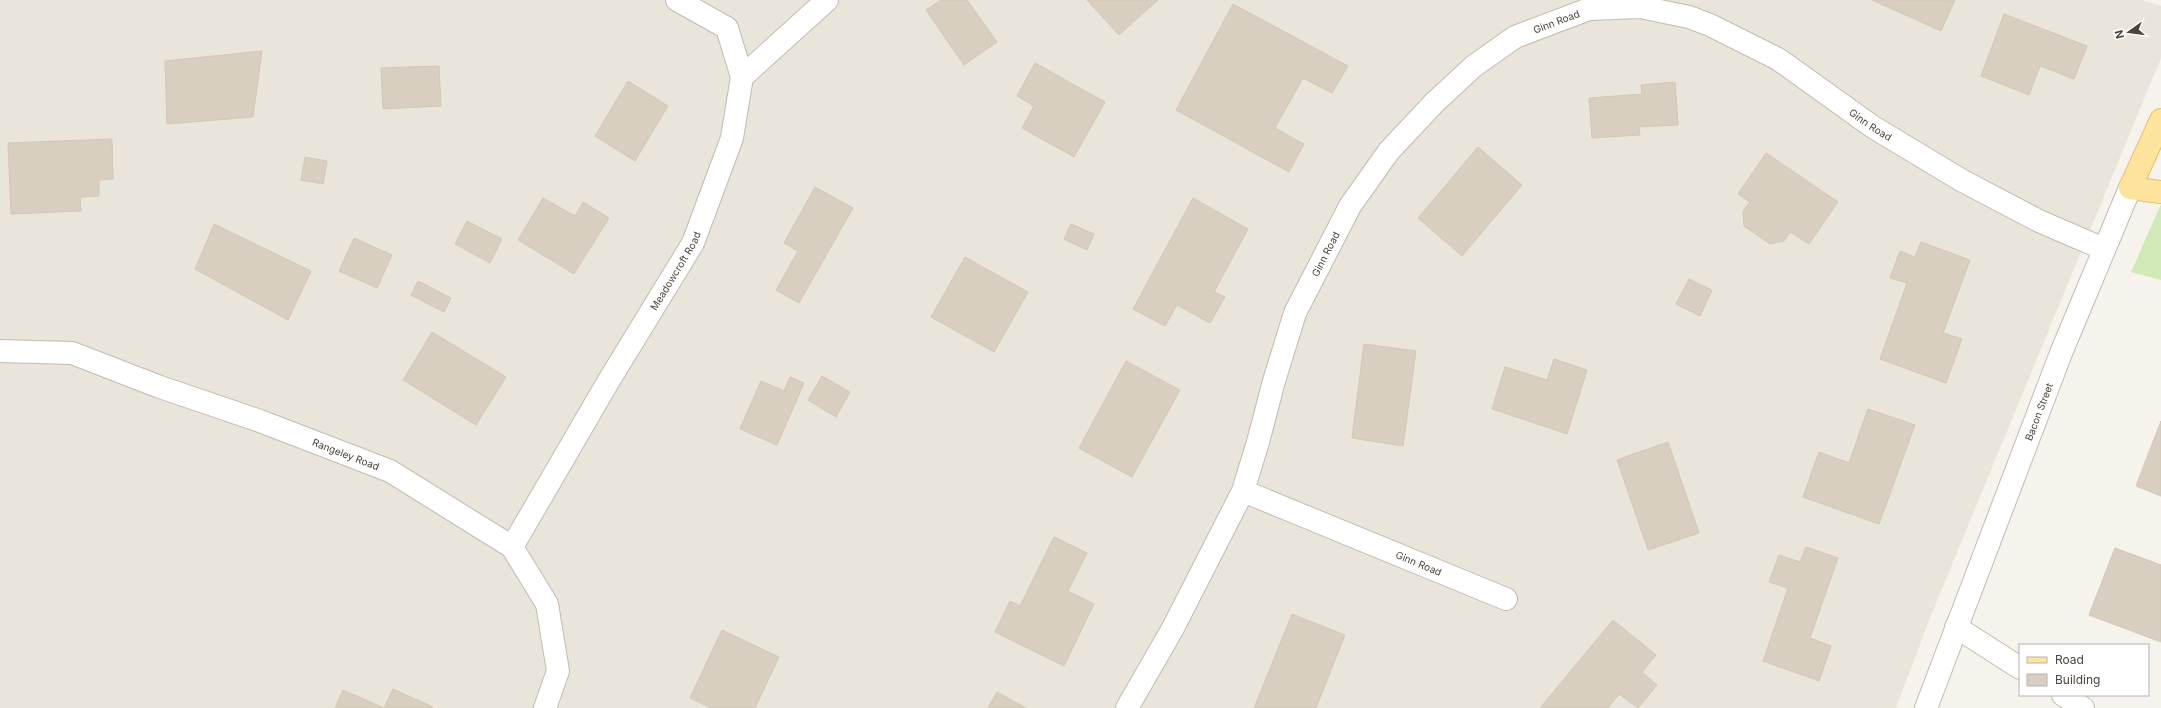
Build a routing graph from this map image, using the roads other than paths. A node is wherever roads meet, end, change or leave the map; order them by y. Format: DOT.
graph roads {
  1 [pos="677,0"];
  2 [pos="826,0"];
  3 [pos="742,77"];
  4 [pos="2159,130"];
  5 [pos="2130,188"];
  6 [pos="2161,192"];
  7 [pos="2104,249"];
  8 [pos="0,352"];
  9 [pos="1243,491"];
  10 [pos="512,547"];
  11 [pos="1506,599"];
  12 [pos="1956,627"];
  13 [pos="2019,667"];
  14 [pos="2065,696"];
  15 [pos="546,708"];
  16 [pos="1127,708"];
  17 [pos="1926,708"];
  18 [pos="2083,708"];
  1 -- 3 [label="street"];
  2 -- 3 [label="street"];
  3 -- 10 [label="street, Meadowcroft Road"];
  4 -- 5 [label="main road, Bacon Street"];
  5 -- 6 [label="main road"];
  5 -- 7 [label="street, Bacon Street"];
  7 -- 9 [label="street, Ginn Road"];
  7 -- 12 [label="street, Bacon Street"];
  8 -- 10 [label="street, Rangeley Road"];
  9 -- 11 [label="street, Ginn Road"];
  9 -- 16 [label="street, Ginn Road"];
  10 -- 15 [label="street, Rangeley Road"];
  12 -- 13 [label="street"];
  12 -- 17 [label="street, Bacon Street"];
  14 -- 18 [label="street"];
}
